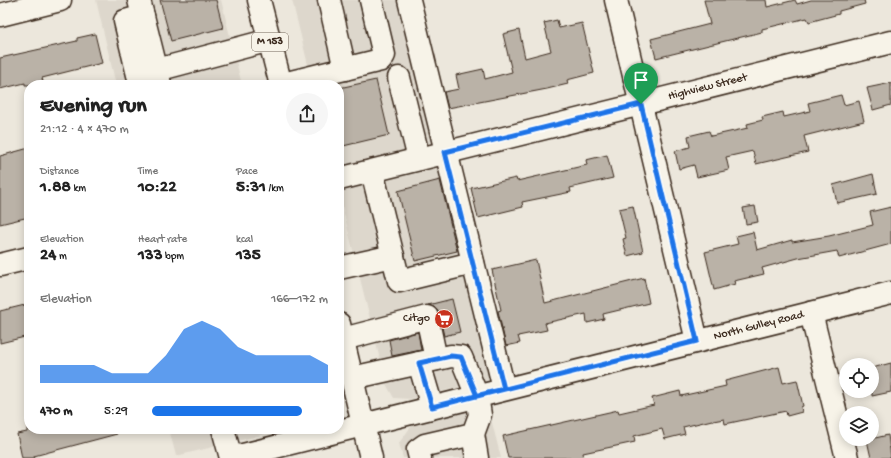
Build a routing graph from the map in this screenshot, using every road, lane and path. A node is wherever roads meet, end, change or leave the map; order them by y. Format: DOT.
graph roads {
  1 [pos="60,0"];
  2 [pos="259,0"];
  3 [pos="329,0"];
  4 [pos="370,0"];
  5 [pos="409,0"];
  6 [pos="616,0"];
  7 [pos="141,8"];
  8 [pos="0,15"];
  9 [pos="270,40"];
  10 [pos="891,42"];
  11 [pos="345,69"];
  12 [pos="158,78"];
  13 [pos="398,78"];
  14 [pos="279,80"];
  15 [pos="300,80"];
  16 [pos="641,104"];
  17 [pos="445,152"];
  18 [pos="419,159"];
  19 [pos="372,171"];
  20 [pos="344,178"];
  21 [pos="393,256"];
  22 [pos="24,259"];
  23 [pos="473,263"];
  24 [pos="0,265"];
  25 [pos="344,267"];
  26 [pos="891,293"];
  27 [pos="811,313"];
  28 [pos="344,331"];
  29 [pos="697,341"];
  30 [pos="344,345"];
  31 [pos="427,361"];
  32 [pos="352,378"];
  33 [pos="504,389"];
  34 [pos="477,396"];
  35 [pos="432,407"];
  36 [pos="362,424"];
  37 [pos="344,432"];
  38 [pos="224,434"];
  39 [pos="339,434"];
  40 [pos="473,434"];
  41 [pos="304,449"];
  42 [pos="231,458"];
  43 [pos="371,458"];
  44 [pos="420,458"];
  45 [pos="477,458"];
  46 [pos="847,458"];
  1 -- 8 [label="street"];
  2 -- 9 [label="street, M 153"];
  3 -- 11 [label="street"];
  4 -- 11 [label="street"];
  5 -- 17 [label="street"];
  6 -- 16 [label="street"];
  7 -- 12 [label="street"];
  9 -- 12 [label="street"];
  9 -- 14 [label="street, M 153"];
  10 -- 16 [label="street, Highview Street"];
  11 -- 15 [label="street"];
  13 -- 18 [label="street"];
  16 -- 17 [label="street, Highview Street"];
  16 -- 29 [label="street"];
  17 -- 18 [label="street, Highview Street"];
  17 -- 23 [label="street"];
  18 -- 19 [label="street, Highview Street"];
  19 -- 20 [label="street, Highview Street"];
  19 -- 21 [label="street"];
  21 -- 23 [label="street"];
  21 -- 25 [label="street"];
  22 -- 24 [label="street"];
  23 -- 33 [label="street"];
  26 -- 27 [label="street, North Gulley Road"];
  27 -- 29 [label="street, North Gulley Road"];
  27 -- 46 [label="street"];
  28 -- 31 [label="street"];
  29 -- 33 [label="street, North Gulley Road"];
  30 -- 32 [label="street"];
  31 -- 32 [label="street"];
  31 -- 34 [label="street"];
  31 -- 35 [label="street"];
  32 -- 36 [label="street"];
  33 -- 34 [label="street, North Gulley Road"];
  34 -- 35 [label="street, North Gulley Road"];
  34 -- 40 [label="street"];
  35 -- 36 [label="street, North Gulley Road"];
  36 -- 37 [label="street, North Gulley Road"];
  36 -- 43 [label="street"];
  38 -- 42 [label="street"];
  39 -- 41 [label="street, North Gulley Road"];
  40 -- 44 [label="street"];
  40 -- 45 [label="street"];
  41 -- 42 [label="street, North Gulley Road"];
}
